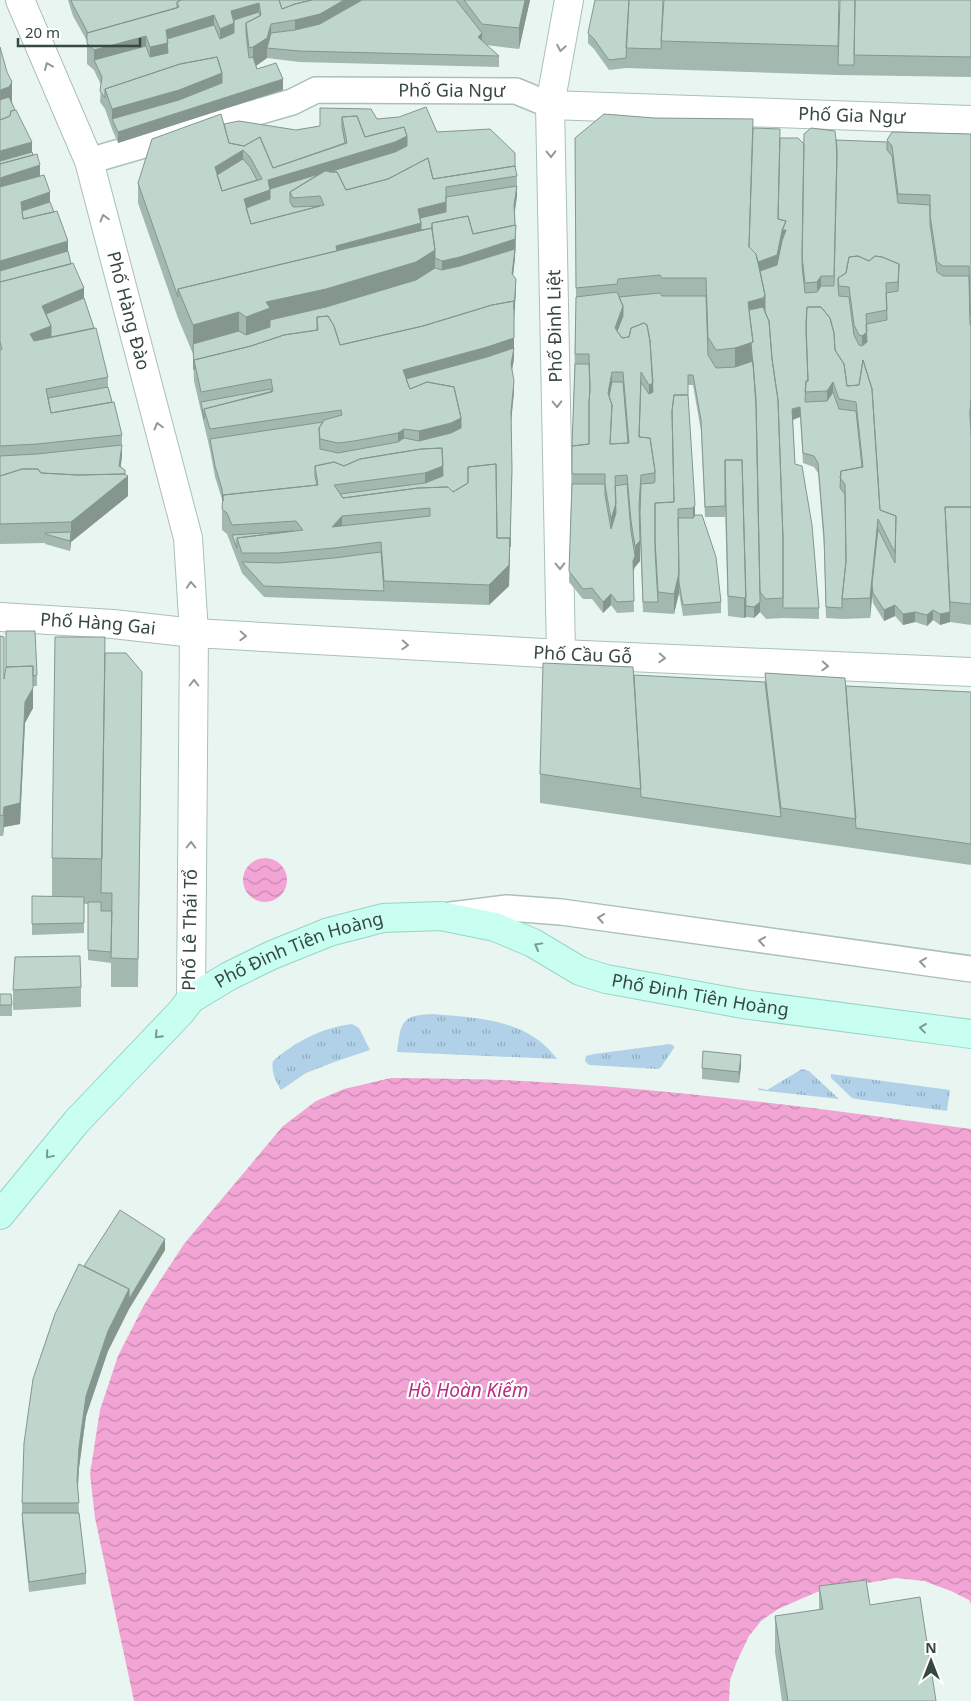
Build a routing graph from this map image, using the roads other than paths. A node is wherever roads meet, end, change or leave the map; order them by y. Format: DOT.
graph roads {
  1 [pos="20,0"];
  2 [pos="569,0"];
  3 [pos="550,105"];
  4 [pos="971,120"];
  5 [pos="89,160"];
  6 [pos="0,616"];
  7 [pos="194,633"];
  8 [pos="561,654"];
  9 [pos="971,672"];
  10 [pos="441,916"];
  11 [pos="971,969"];
  12 [pos="190,999"];
  13 [pos="971,1034"];
  14 [pos="0,1215"];
  5 -- 1 [label="street, Phố Hàng Đào, one-way"];
  2 -- 3 [label="street, Phố Đinh Liệt, one-way"];
  3 -- 4 [label="street, Phố Gia Ngư"];
  3 -- 5 [label="lane, Phố Gia Ngư"];
  3 -- 8 [label="street, Phố Đinh Liệt, one-way"];
  7 -- 5 [label="street, Phố Hàng Đào, one-way"];
  6 -- 7 [label="street, Phố Hàng Gai"];
  7 -- 8 [label="street, Phố Cầu Gỗ, one-way"];
  12 -- 7 [label="street, Phố Lê Thái Tổ, one-way"];
  8 -- 9 [label="street, Phố Cầu Gỗ, one-way"];
  11 -- 10 [label="lane, Phố Đinh Tiên Hoàng, one-way"];
  10 -- 12 [label="main road, Phố Đinh Tiên Hoàng"];
  13 -- 10 [label="main road, Phố Đinh Tiên Hoàng, one-way"];
  12 -- 14 [label="main road, Phố Lê Thái Tổ, one-way"];
}
